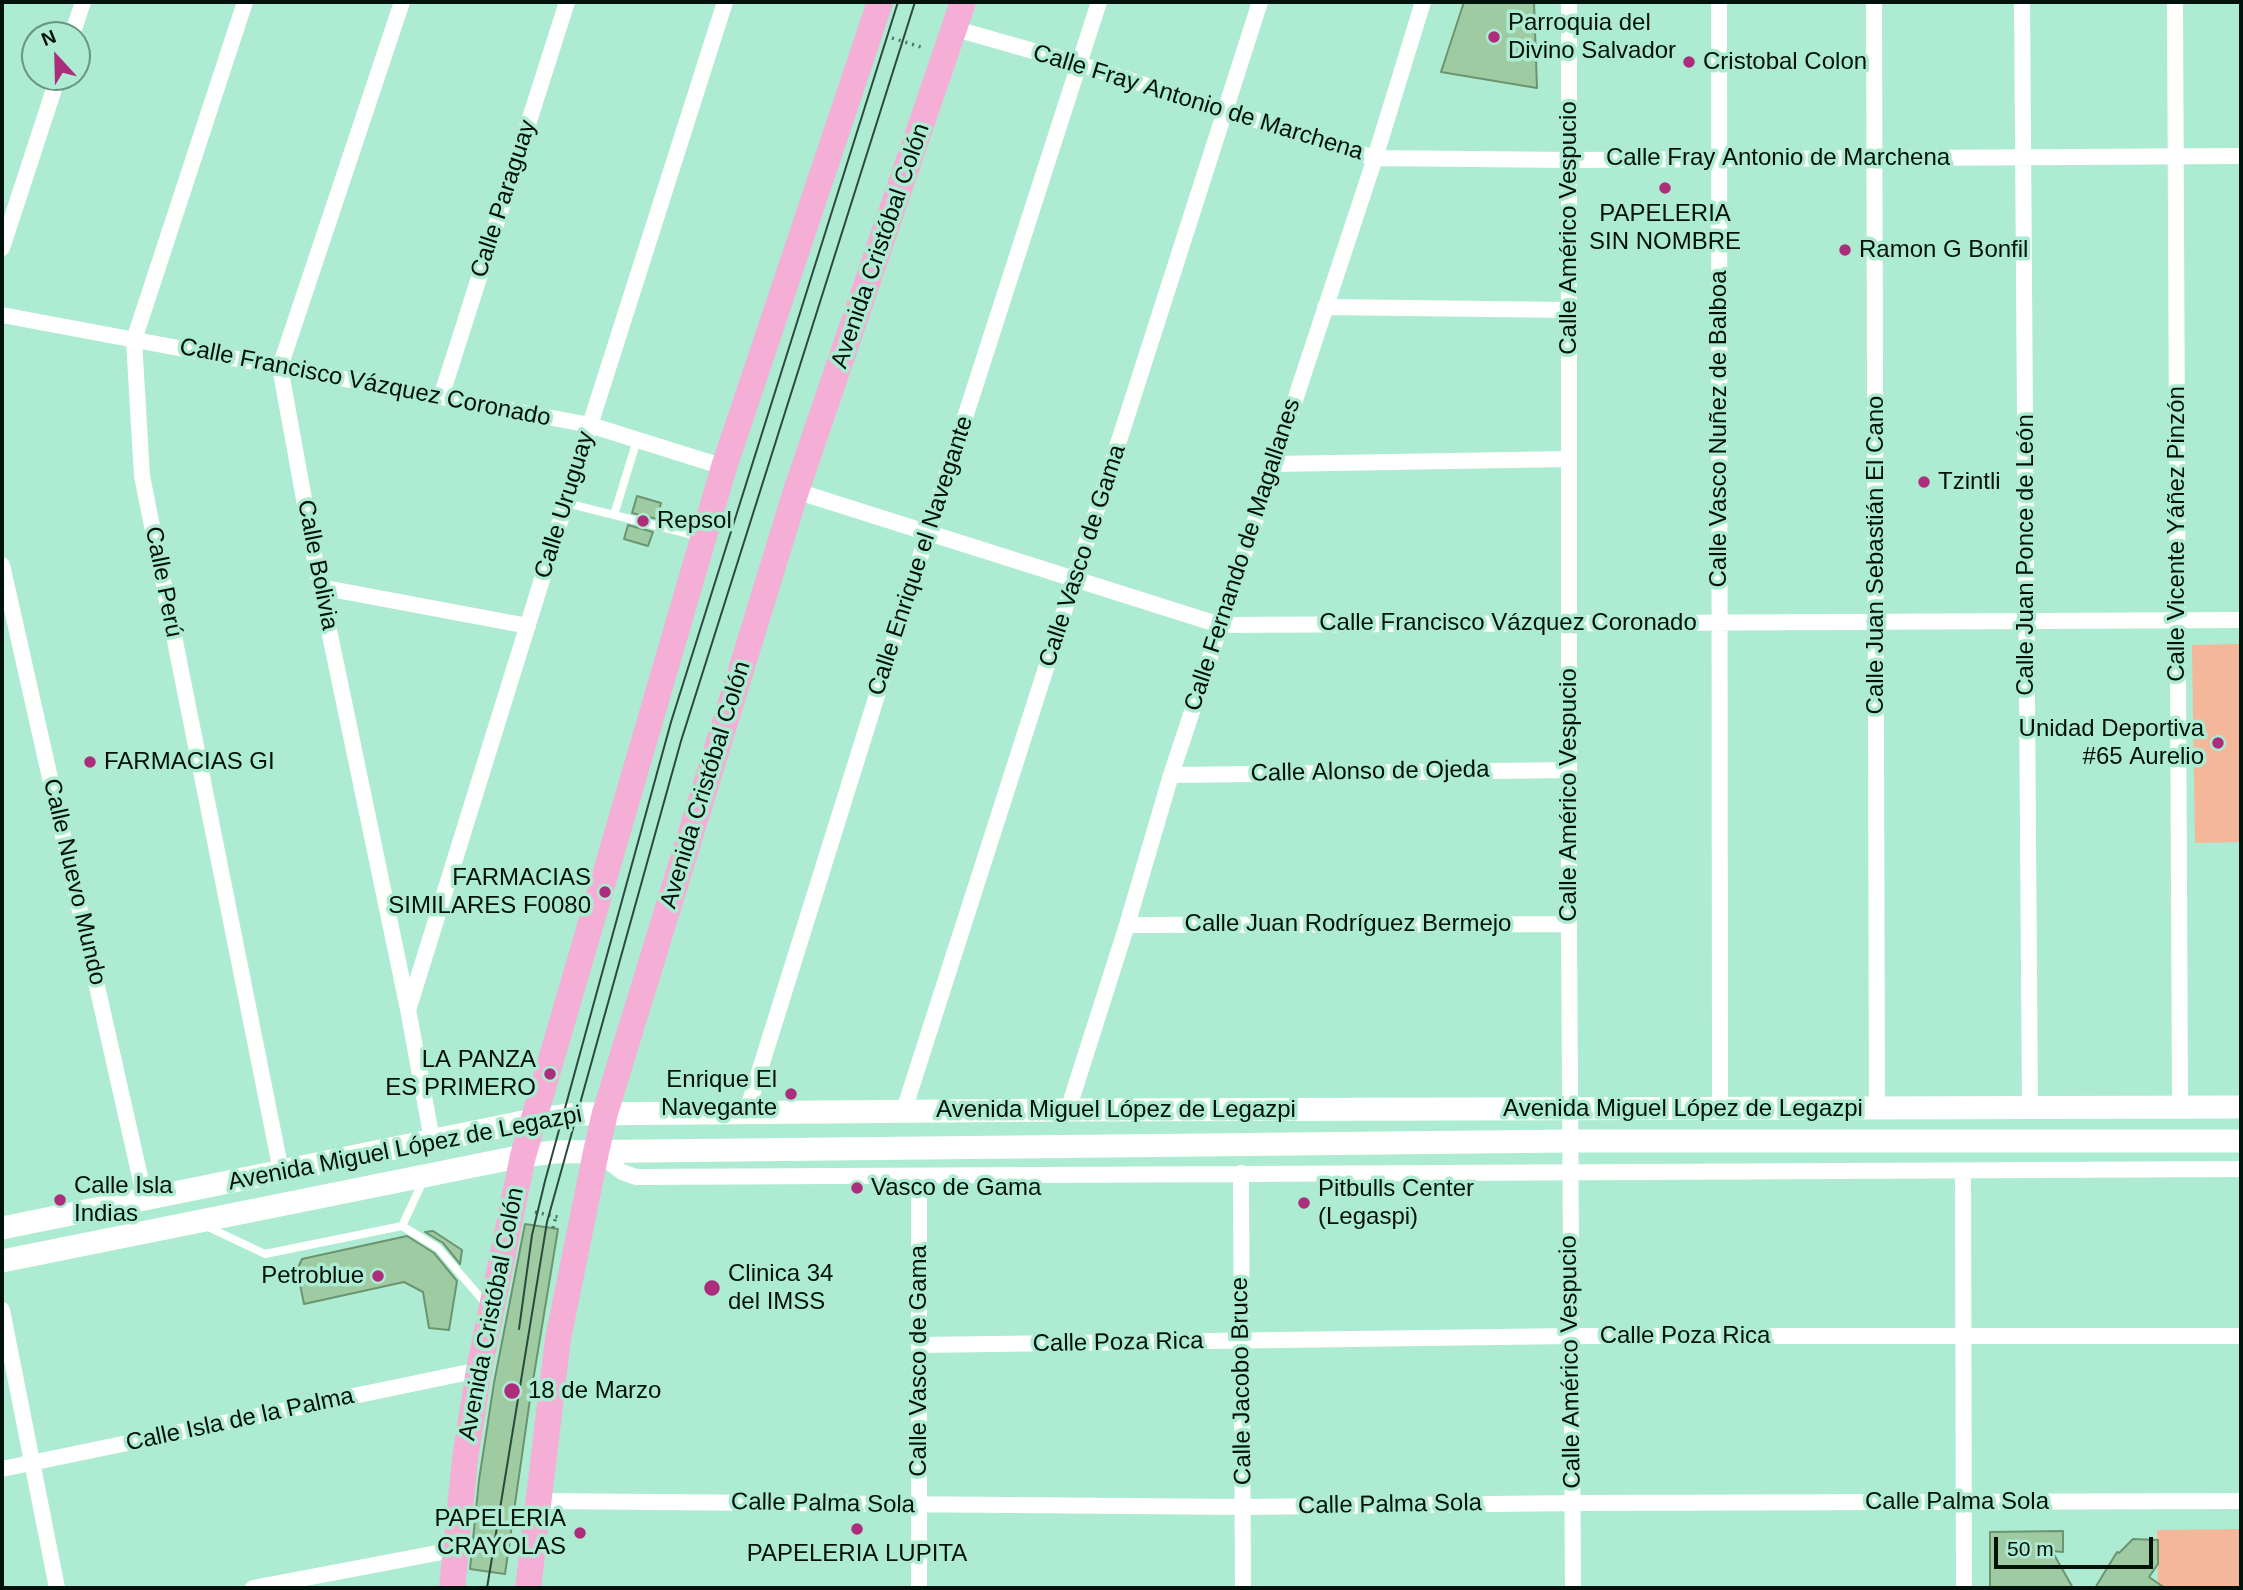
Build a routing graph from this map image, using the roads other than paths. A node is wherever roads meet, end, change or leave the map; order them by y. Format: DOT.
graph roads {
  1 [pos="83,2"];
  2 [pos="245,2"];
  3 [pos="402,2"];
  4 [pos="566,2"];
  5 [pos="726,2"];
  6 [pos="878,2"];
  7 [pos="963,2"];
  8 [pos="1099,2"];
  9 [pos="1260,2"];
  10 [pos="1423,2"];
  11 [pos="1569,2"];
  12 [pos="1719,2"];
  13 [pos="1874,2"];
  14 [pos="2022,2"];
  15 [pos="2175,2"];
  16 [pos="77,21"];
  17 [pos="956,29"];
  18 [pos="1079,64"];
  19 [pos="53,91"];
  20 [pos="1226,110"];
  21 [pos="2176,156"];
  22 [pos="2241,156"];
  23 [pos="2023,157"];
  24 [pos="1375,158"];
  25 [pos="1875,158"];
  26 [pos="1719,159"];
  27 [pos="1570,160"];
  28 [pos="2,248"];
  29 [pos="1325,307"];
  30 [pos="1569,310"];
  31 [pos="2,315"];
  32 [pos="134,340"];
  33 [pos="280,367"];
  34 [pos="441,397"];
  35 [pos="590,425"];
  36 [pos="637,440"];
  37 [pos="1569,459"];
  38 [pos="1273,464"];
  39 [pos="724,467"];
  40 [pos="796,491"];
  41 [pos="566,503"];
  42 [pos="614,515"];
  43 [pos="928,532"];
  44 [pos="703,538"];
  45 [pos="2,565"];
  46 [pos="1076,579"];
  47 [pos="320,587"];
  48 [pos="2178,620"];
  49 [pos="2241,620"];
  50 [pos="2026,621"];
  51 [pos="1720,622"];
  52 [pos="1876,622"];
  53 [pos="1569,623"];
  54 [pos="1220,625"];
  55 [pos="528,626"];
  56 [pos="1568,770"];
  57 [pos="1171,775"];
  58 [pos="1569,924"];
  59 [pos="1128,925"];
  60 [pos="408,1009"];
  61 [pos="2241,1107"];
  62 [pos="1877,1108"];
  63 [pos="2030,1108"];
  64 [pos="2180,1108"];
  65 [pos="1720,1109"];
  66 [pos="904,1110"];
  67 [pos="1068,1110"];
  68 [pos="1569,1110"];
  69 [pos="747,1111"];
  70 [pos="605,1113"];
  71 [pos="533,1120"];
  72 [pos="432,1140"];
  73 [pos="1569,1141"];
  74 [pos="2241,1141"];
  75 [pos="596,1152"];
  76 [pos="523,1156"];
  77 [pos="2241,1169"];
  78 [pos="281,1171"];
  79 [pos="1569,1171"];
  80 [pos="1963,1171"];
  81 [pos="1241,1173"];
  82 [pos="426,1175"];
  83 [pos="919,1175"];
  84 [pos="145,1199"];
  85 [pos="197,1222"];
  86 [pos="402,1226"];
  87 [pos="2,1228"];
  88 [pos="2,1261"];
  89 [pos="491,1309"];
  90 [pos="2,1310"];
  91 [pos="1570,1336"];
  92 [pos="1964,1336"];
  93 [pos="2241,1336"];
  94 [pos="1240,1341"];
  95 [pos="920,1345"];
  96 [pos="479,1370"];
  97 [pos="32,1462"];
  98 [pos="2,1469"];
  99 [pos="538,1501"];
  100 [pos="2241,1501"];
  101 [pos="1964,1502"];
  102 [pos="1573,1503"];
  103 [pos="919,1506"];
  104 [pos="1243,1507"];
  105 [pos="458,1549"];
  106 [pos="57,1588"];
  107 [pos="253,1588"];
  108 [pos="452,1588"];
  109 [pos="528,1588"];
  110 [pos="919,1588"];
  111 [pos="1243,1588"];
  112 [pos="1573,1588"];
  113 [pos="1964,1588"];
  1 -- 16 [label="street"];
  2 -- 32 [label="street, Calle Perú"];
  3 -- 33 [label="street, Calle Bolivia"];
  4 -- 34 [label="street, Calle Paraguay"];
  5 -- 35 [label="street, Calle Uruguay"];
  6 -- 39 [label="main road, Avenida Cristóbal Colón"];
  7 -- 17 [label="main road, Avenida Cristóbal Colón"];
  8 -- 18 [label="street, Calle Enrique el Navegante"];
  9 -- 20 [label="street, Calle Vasco de Gama"];
  10 -- 24 [label="street, Calle Fernando de Magallanes"];
  11 -- 27 [label="street, Calle Américo Vespucio"];
  12 -- 26 [label="street, Calle Vasco Nuñez de Balboa"];
  13 -- 25 [label="street, Calle Juan Sebastián El Cano"];
  14 -- 23 [label="street, Calle Juan Ponce de León"];
  15 -- 21 [label="street, Calle Vicente Yáñez Pinzón"];
  17 -- 18 [label="street, Calle Fray Antonio de Marchena"];
  17 -- 40 [label="main road, Avenida Cristóbal Colón"];
  18 -- 20 [label="street, Calle Fray Antonio de Marchena"];
  18 -- 43 [label="street, Calle Enrique el Navegante"];
  19 -- 28 [label="street"];
  20 -- 24 [label="street, Calle Fray Antonio de Marchena"];
  20 -- 46 [label="street, Calle Vasco de Gama"];
  21 -- 22 [label="street, Calle Fray Antonio de Marchena"];
  21 -- 23 [label="street, Calle Fray Antonio de Marchena"];
  21 -- 48 [label="street, Calle Vicente Yáñez Pinzón"];
  23 -- 25 [label="street, Calle Fray Antonio de Marchena"];
  23 -- 50 [label="street, Calle Juan Ponce de León"];
  24 -- 27 [label="street, Calle Fray Antonio de Marchena"];
  24 -- 29 [label="street, Calle Fernando de Magallanes"];
  25 -- 26 [label="street, Calle Fray Antonio de Marchena"];
  25 -- 52 [label="street, Calle Juan Sebastián El Cano"];
  26 -- 27 [label="street, Calle Fray Antonio de Marchena"];
  26 -- 51 [label="street, Calle Vasco Nuñez de Balboa"];
  27 -- 30 [label="street, Calle Américo Vespucio"];
  29 -- 30 [label="street"];
  29 -- 38 [label="street, Calle Fernando de Magallanes"];
  30 -- 37 [label="street, Calle Américo Vespucio"];
  31 -- 32 [label="street, Calle Francisco Vázquez Coronado"];
  32 -- 33 [label="street, Calle Francisco Vázquez Coronado"];
  32 -- 78 [label="street, Calle Perú"];
  33 -- 34 [label="street, Calle Francisco Vázquez Coronado"];
  33 -- 47 [label="street, Calle Bolivia"];
  34 -- 35 [label="street, Calle Francisco Vázquez Coronado"];
  35 -- 36 [label="street, Calle Francisco Vázquez Coronado"];
  35 -- 41 [label="street, Calle Uruguay"];
  36 -- 39 [label="street, Calle Francisco Vázquez Coronado"];
  36 -- 42 [label="lane"];
  37 -- 38 [label="street"];
  37 -- 53 [label="street, Calle Américo Vespucio"];
  38 -- 54 [label="street, Calle Fernando de Magallanes"];
  39 -- 44 [label="main road, Avenida Cristóbal Colón"];
  40 -- 43 [label="street, Calle Francisco Vázquez Coronado"];
  40 -- 70 [label="main road, Avenida Cristóbal Colón"];
  41 -- 42 [label="lane"];
  41 -- 55 [label="street, Calle Uruguay"];
  42 -- 44 [label="lane"];
  43 -- 46 [label="street, Calle Francisco Vázquez Coronado"];
  43 -- 69 [label="street, Calle Enrique el Navegante"];
  44 -- 71 [label="main road, Avenida Cristóbal Colón"];
  45 -- 84 [label="street, Calle Nuevo Mundo"];
  46 -- 54 [label="street, Calle Francisco Vázquez Coronado"];
  46 -- 66 [label="street, Calle Vasco de Gama"];
  47 -- 55 [label="street"];
  47 -- 60 [label="street, Calle Bolivia"];
  48 -- 49 [label="street, Calle Francisco Vázquez Coronado"];
  48 -- 50 [label="street, Calle Francisco Vázquez Coronado"];
  48 -- 64 [label="street, Calle Vicente Yáñez Pinzón"];
  50 -- 52 [label="street, Calle Francisco Vázquez Coronado"];
  50 -- 63 [label="street, Calle Juan Ponce de León"];
  51 -- 52 [label="street, Calle Francisco Vázquez Coronado"];
  51 -- 53 [label="street, Calle Francisco Vázquez Coronado"];
  51 -- 65 [label="street, Calle Vasco Nuñez de Balboa"];
  52 -- 62 [label="street, Calle Juan Sebastián El Cano"];
  53 -- 54 [label="street, Calle Francisco Vázquez Coronado"];
  53 -- 56 [label="street, Calle Américo Vespucio"];
  54 -- 57 [label="street, Calle Fernando de Magallanes"];
  55 -- 60 [label="street, Calle Uruguay"];
  56 -- 57 [label="street, Calle Alonso de Ojeda"];
  56 -- 58 [label="street, Calle Américo Vespucio"];
  57 -- 59 [label="street, Calle Fernando de Magallanes"];
  58 -- 59 [label="street, Calle Juan Rodríguez Bermejo"];
  58 -- 68 [label="street, Calle Américo Vespucio"];
  59 -- 67 [label="street, Calle Fernando de Magallanes"];
  60 -- 72 [label="street, Calle Bolivia"];
  61 -- 64 [label="main road, Avenida Miguel López de Legazpi"];
  62 -- 63 [label="main road, Avenida Miguel López de Legazpi"];
  62 -- 65 [label="main road, Avenida Miguel López de Legazpi"];
  63 -- 64 [label="main road, Avenida Miguel López de Legazpi"];
  65 -- 68 [label="main road, Avenida Miguel López de Legazpi"];
  66 -- 67 [label="main road, Avenida Miguel López de Legazpi"];
  66 -- 69 [label="main road, Avenida Miguel López de Legazpi"];
  67 -- 68 [label="main road, Avenida Miguel López de Legazpi"];
  68 -- 73 [label="street, Calle Américo Vespucio"];
  69 -- 70 [label="main road, Avenida Miguel López de Legazpi"];
  70 -- 71 [label="main road, Avenida Miguel López de Legazpi"];
  70 -- 75 [label="main road, Avenida Cristóbal Colón"];
  71 -- 72 [label="main road, Avenida Miguel López de Legazpi"];
  71 -- 76 [label="main road, Avenida Cristóbal Colón"];
  72 -- 78 [label="main road, Avenida Miguel López de Legazpi"];
  73 -- 74 [label="main road, Avenida Miguel López de Legazpi"];
  73 -- 75 [label="main road, Avenida Miguel López de Legazpi"];
  73 -- 79 [label="street, Calle Américo Vespucio"];
  75 -- 76 [label="main road, Avenida Miguel López de Legazpi"];
  75 -- 83 [label="street, Avenida Miguel López de Legazpi"];
  75 -- 99 [label="main road, Avenida Cristóbal Colón"];
  76 -- 82 [label="main road, Avenida Miguel López de Legazpi"];
  76 -- 89 [label="main road, Avenida Cristóbal Colón"];
  77 -- 80 [label="street, Avenida Miguel López de Legazpi"];
  78 -- 84 [label="main road, Avenida Miguel López de Legazpi"];
  79 -- 80 [label="street, Avenida Miguel López de Legazpi"];
  79 -- 81 [label="street, Avenida Miguel López de Legazpi"];
  79 -- 91 [label="street, Calle Américo Vespucio"];
  80 -- 92 [label="street"];
  81 -- 83 [label="street, Avenida Miguel López de Legazpi"];
  81 -- 94 [label="street, Calle Jacobo Bruce"];
  82 -- 85 [label="main road, Avenida Miguel López de Legazpi"];
  82 -- 86 [label="lane"];
  83 -- 95 [label="street, Calle Vasco de Gama"];
  84 -- 87 [label="main road, Avenida Miguel López de Legazpi"];
  85 -- 86 [label="lane"];
  85 -- 88 [label="main road, Avenida Miguel López de Legazpi"];
  86 -- 89 [label="lane"];
  89 -- 96 [label="main road, Avenida Cristóbal Colón"];
  90 -- 97 [label="street"];
  91 -- 92 [label="street, Calle Poza Rica"];
  91 -- 94 [label="street, Calle Poza Rica"];
  91 -- 102 [label="street, Calle Américo Vespucio"];
  92 -- 93 [label="street, Calle Poza Rica"];
  92 -- 101 [label="street"];
  94 -- 95 [label="street, Calle Poza Rica"];
  94 -- 104 [label="street, Calle Jacobo Bruce"];
  95 -- 103 [label="street, Calle Vasco de Gama"];
  96 -- 97 [label="street, Calle Isla de la Palma"];
  96 -- 105 [label="main road, Avenida Cristóbal Colón"];
  97 -- 98 [label="street, Calle Isla de la Palma"];
  97 -- 106 [label="street"];
  99 -- 103 [label="street, Calle Palma Sola"];
  99 -- 109 [label="main road, Avenida Cristóbal Colón"];
  100 -- 101 [label="street, Calle Palma Sola"];
  101 -- 102 [label="street, Calle Palma Sola"];
  101 -- 113 [label="street"];
  102 -- 104 [label="street, Calle Palma Sola"];
  102 -- 112 [label="street, Calle Américo Vespucio"];
  103 -- 104 [label="street, Calle Palma Sola"];
  103 -- 110 [label="street, Calle Vasco de Gama"];
  104 -- 111 [label="street, Calle Jacobo Bruce"];
  105 -- 107 [label="street"];
  105 -- 108 [label="main road, Avenida Cristóbal Colón"];
}
